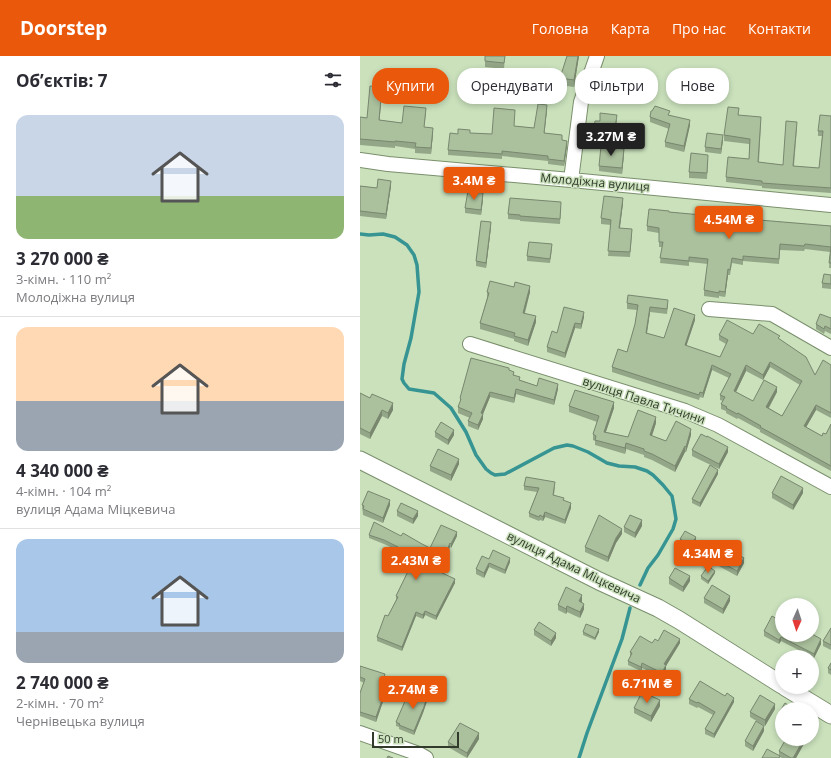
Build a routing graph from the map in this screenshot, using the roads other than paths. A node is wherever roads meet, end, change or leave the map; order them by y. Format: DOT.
graph roads {
  1 [pos="597,56"];
  2 [pos="360,160"];
  3 [pos="571,180"];
  4 [pos="831,205"];
  5 [pos="709,309"];
  6 [pos="470,344"];
  7 [pos="831,348"];
  8 [pos="360,460"];
  9 [pos="831,487"];
  10 [pos="775,681"];
  11 [pos="796,694"];
  12 [pos="831,715"];
  13 [pos="360,733"];
  14 [pos="426,758"];
  1 -- 3 [label="street"];
  2 -- 3 [label="street, Молодіжна вулиця"];
  3 -- 4 [label="street, Молодіжна вулиця"];
  5 -- 7 [label="street"];
  6 -- 9 [label="street, вулиця Павла Тичини"];
  8 -- 10 [label="street, вулиця Адама Міцкевича"];
  11 -- 12 [label="street"];
  13 -- 14 [label="street"];
}
